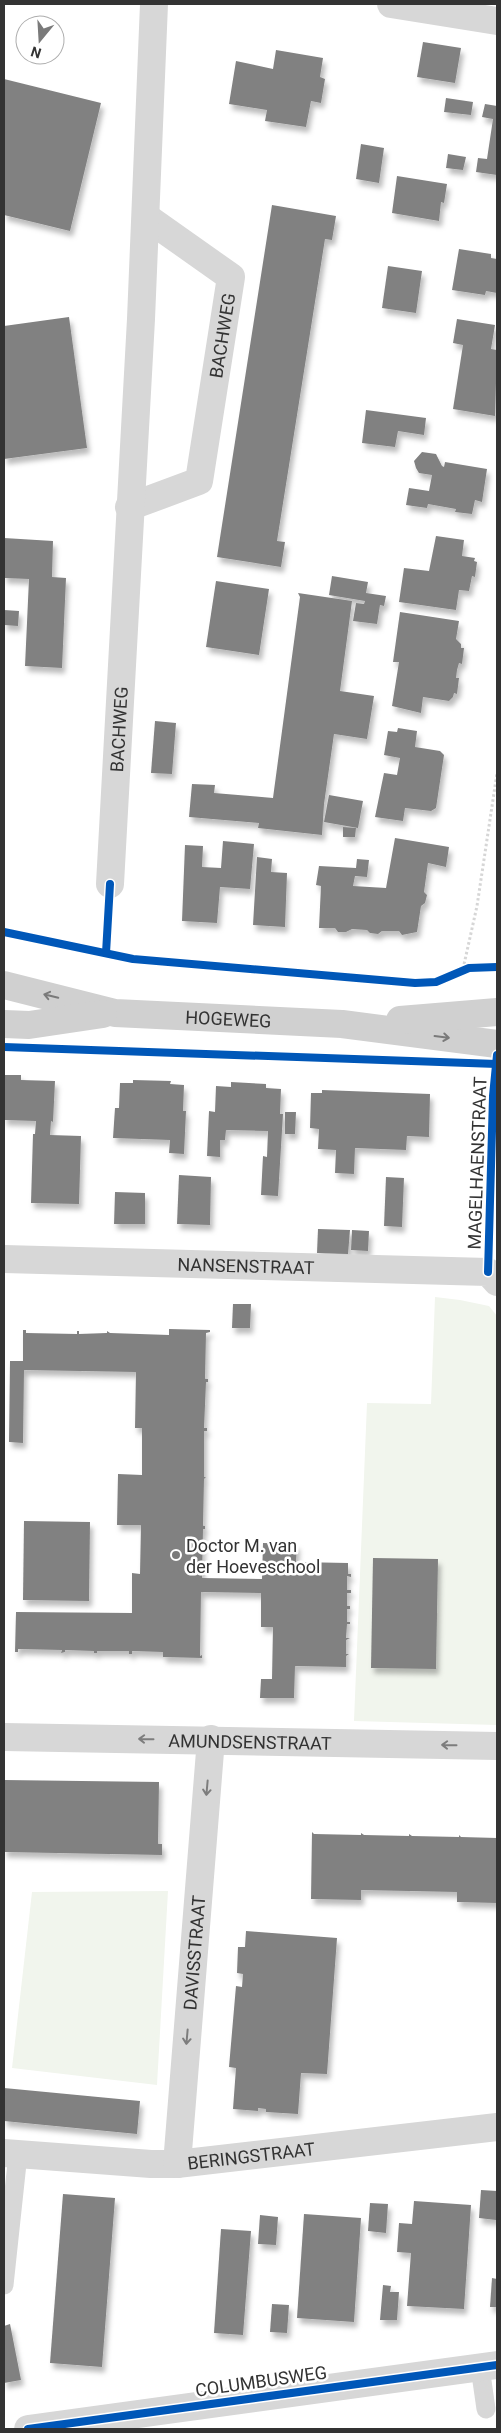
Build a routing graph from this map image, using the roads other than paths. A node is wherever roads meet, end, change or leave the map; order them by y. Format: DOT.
graph roads {
  1 [pos="154,4"];
  2 [pos="391,4"];
  3 [pos="497,21"];
  4 [pos="146,217"];
  5 [pos="129,507"];
  6 [pos="110,884"];
  7 [pos="4,986"];
  8 [pos="115,1012"];
  9 [pos="497,1012"];
  10 [pos="4,1024"];
  11 [pos="342,1024"];
  12 [pos="497,1044"];
  13 [pos="4,1259"];
  14 [pos="493,1277"];
  15 [pos="4,1737"];
  16 [pos="211,1740"];
  17 [pos="497,1746"];
  18 [pos="497,2127"];
  19 [pos="11,2153"];
  20 [pos="176,2164"];
  21 [pos="4,2285"];
  22 [pos="489,2366"];
  23 [pos="486,2409"];
  24 [pos="28,2429"];
  1 -- 4 [label="street, BACHWEG"];
  2 -- 3 [label="street"];
  4 -- 5 [label="street, BACHWEG"];
  4 -- 5 [label="street, BACHWEG"];
  5 -- 6 [label="street, BACHWEG"];
  8 -- 7 [label="main road, HOGEWEG, one-way"];
  8 -- 10 [label="main road, HOGEWEG"];
  8 -- 11 [label="main road, HOGEWEG"];
  9 -- 11 [label="main road, HOGEWEG"];
  11 -- 12 [label="main road, HOGEWEG, one-way"];
  13 -- 14 [label="street, NANSENSTRAAT"];
  16 -- 15 [label="street, AMUNDSENSTRAAT, one-way"];
  17 -- 16 [label="street, AMUNDSENSTRAAT, one-way"];
  16 -- 20 [label="street, DAVISSTRAAT, one-way"];
  18 -- 20 [label="street, BERINGSTRAAT"];
  19 -- 20 [label="street, BERINGSTRAAT"];
  19 -- 21 [label="lane"];
  22 -- 23 [label="lane"];
  22 -- 24 [label="street, COLUMBUSWEG"];
}
